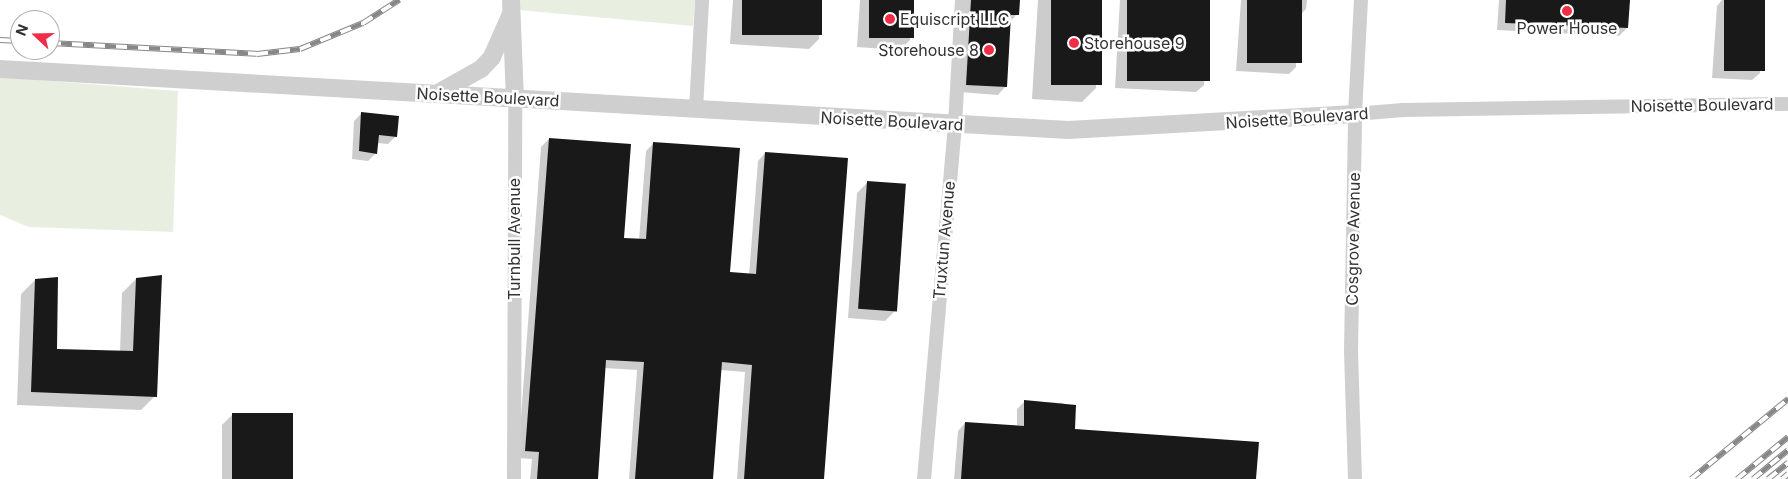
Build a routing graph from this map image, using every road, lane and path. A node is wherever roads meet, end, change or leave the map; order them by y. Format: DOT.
graph roads {
  1 [pos="702,0"];
  2 [pos="962,0"];
  3 [pos="1361,0"];
  4 [pos="511,7"];
  5 [pos="0,69"];
  6 [pos="434,94"];
  7 [pos="515,99"];
  8 [pos="1786,104"];
  9 [pos="696,109"];
  10 [pos="1355,114"];
  11 [pos="955,125"];
  12 [pos="514,479"];
  13 [pos="924,479"];
  14 [pos="1355,479"];
  1 -- 9 [label="street"];
  2 -- 11 [label="street, Truxtun Avenue"];
  3 -- 10 [label="street, Cosgrove Avenue"];
  4 -- 6 [label="street"];
  4 -- 7 [label="street, Turnbull Avenue"];
  5 -- 6 [label="street, Noisette Boulevard"];
  6 -- 7 [label="street, Noisette Boulevard"];
  7 -- 9 [label="street, Noisette Boulevard"];
  7 -- 12 [label="street, Turnbull Avenue"];
  8 -- 10 [label="street, Noisette Boulevard"];
  9 -- 11 [label="street, Noisette Boulevard"];
  10 -- 11 [label="street, Noisette Boulevard"];
  10 -- 14 [label="street, Cosgrove Avenue"];
  11 -- 13 [label="street, Truxtun Avenue"];
}
